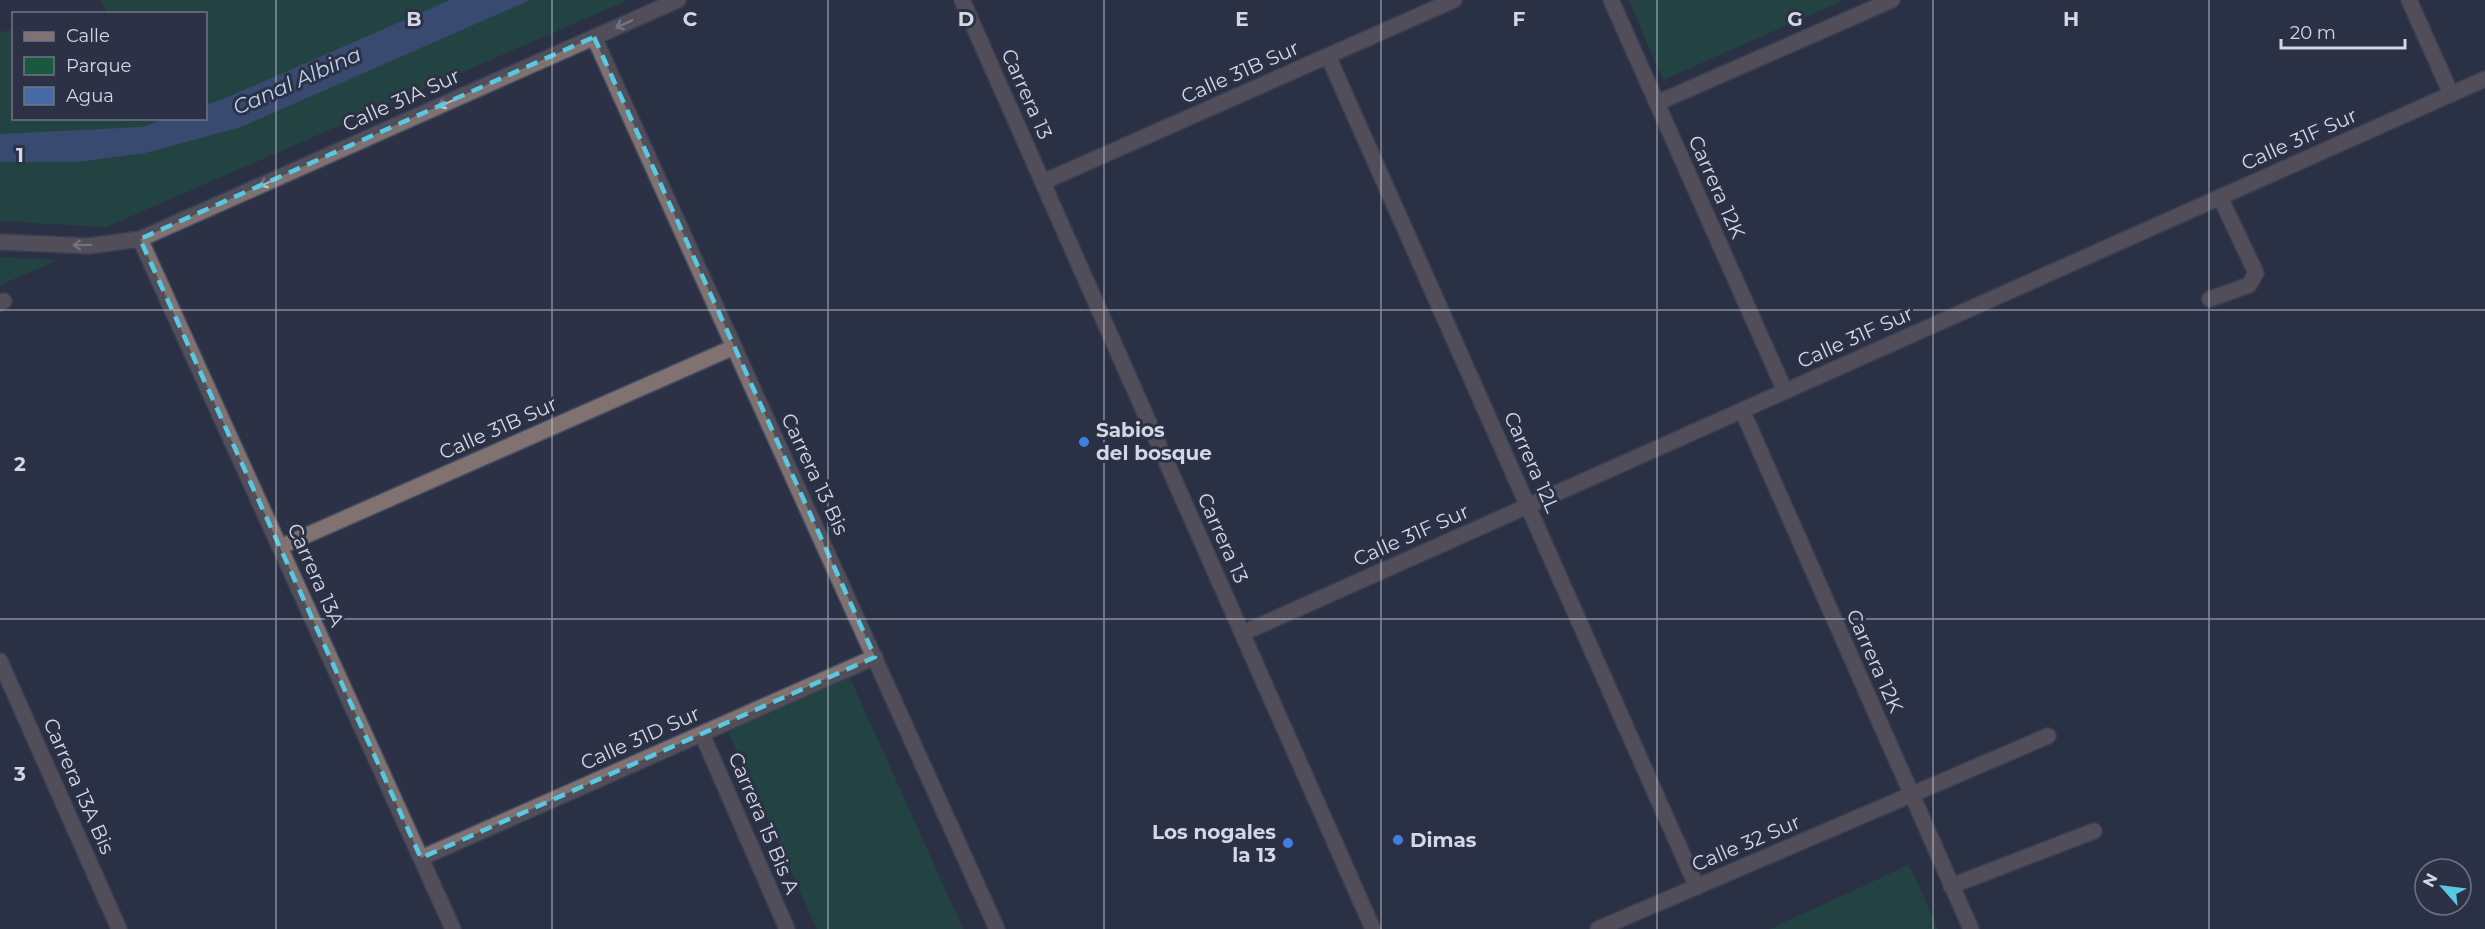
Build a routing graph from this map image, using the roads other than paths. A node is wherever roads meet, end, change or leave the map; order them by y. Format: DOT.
graph roads {
  1 [pos="678,0"];
  2 [pos="962,0"];
  3 [pos="1454,0"];
  4 [pos="1611,0"];
  5 [pos="1892,0"];
  6 [pos="2409,0"];
  7 [pos="594,37"];
  8 [pos="1328,56"];
  9 [pos="2485,79"];
  10 [pos="2451,94"];
  11 [pos="1657,103"];
  12 [pos="1043,182"];
  13 [pos="2220,197"];
  14 [pos="140,239"];
  15 [pos="0,242"];
  16 [pos="2210,299"];
  17 [pos="734,347"];
  18 [pos="1785,391"];
  19 [pos="1742,410"];
  20 [pos="1528,506"];
  21 [pos="280,547"];
  22 [pos="1242,633"];
  23 [pos="875,657"];
  24 [pos="2,669"];
  25 [pos="702,734"];
  26 [pos="2048,736"];
  27 [pos="1911,795"];
  28 [pos="2094,831"];
  29 [pos="421,858"];
  30 [pos="1697,886"];
  31 [pos="1951,886"];
  32 [pos="119,929"];
  33 [pos="453,929"];
  34 [pos="787,929"];
  35 [pos="997,929"];
  36 [pos="1373,929"];
  37 [pos="1598,929"];
  38 [pos="1971,929"];
  1 -- 7 [label="street, Calle 31A Sur, one-way"];
  2 -- 12 [label="street, Carrera 13"];
  3 -- 8 [label="street, Calle 31B Sur"];
  4 -- 11 [label="street, Carrera 12K"];
  5 -- 11 [label="street"];
  6 -- 10 [label="street"];
  7 -- 14 [label="street, Calle 31A Sur, one-way"];
  7 -- 17 [label="street, Carrera 13 Bis"];
  8 -- 12 [label="street, Calle 31B Sur"];
  8 -- 20 [label="street, Carrera 12L"];
  9 -- 10 [label="street, Calle 31F Sur"];
  10 -- 13 [label="street, Calle 31F Sur"];
  11 -- 18 [label="street, Carrera 12K"];
  12 -- 22 [label="street, Carrera 13"];
  13 -- 16 [label="street"];
  13 -- 18 [label="street, Calle 31F Sur"];
  14 -- 15 [label="street, Calle 31A Sur, one-way"];
  14 -- 21 [label="street, Carrera 13A"];
  17 -- 21 [label="street, Calle 31B Sur"];
  17 -- 23 [label="street, Carrera 13 Bis"];
  18 -- 19 [label="street, Calle 31F Sur"];
  19 -- 20 [label="street, Calle 31F Sur"];
  19 -- 27 [label="street, Carrera 12K"];
  20 -- 22 [label="street, Calle 31F Sur"];
  20 -- 30 [label="street, Carrera 12L"];
  21 -- 29 [label="street, Carrera 13A"];
  22 -- 36 [label="street, Carrera 13"];
  23 -- 25 [label="street, Calle 31D Sur"];
  23 -- 35 [label="street, Carrera 13 Bis"];
  24 -- 32 [label="street, Carrera 13A Bis"];
  25 -- 29 [label="street, Calle 31D Sur"];
  25 -- 34 [label="street, Carrera 15 Bis A"];
  26 -- 27 [label="street, Calle 32 Sur"];
  27 -- 30 [label="street, Calle 32 Sur"];
  27 -- 31 [label="street, Carrera 12K"];
  28 -- 31 [label="street"];
  29 -- 33 [label="street, Carrera 13A"];
  30 -- 37 [label="street, Calle 32 Sur"];
  31 -- 38 [label="street, Carrera 12K"];
}
